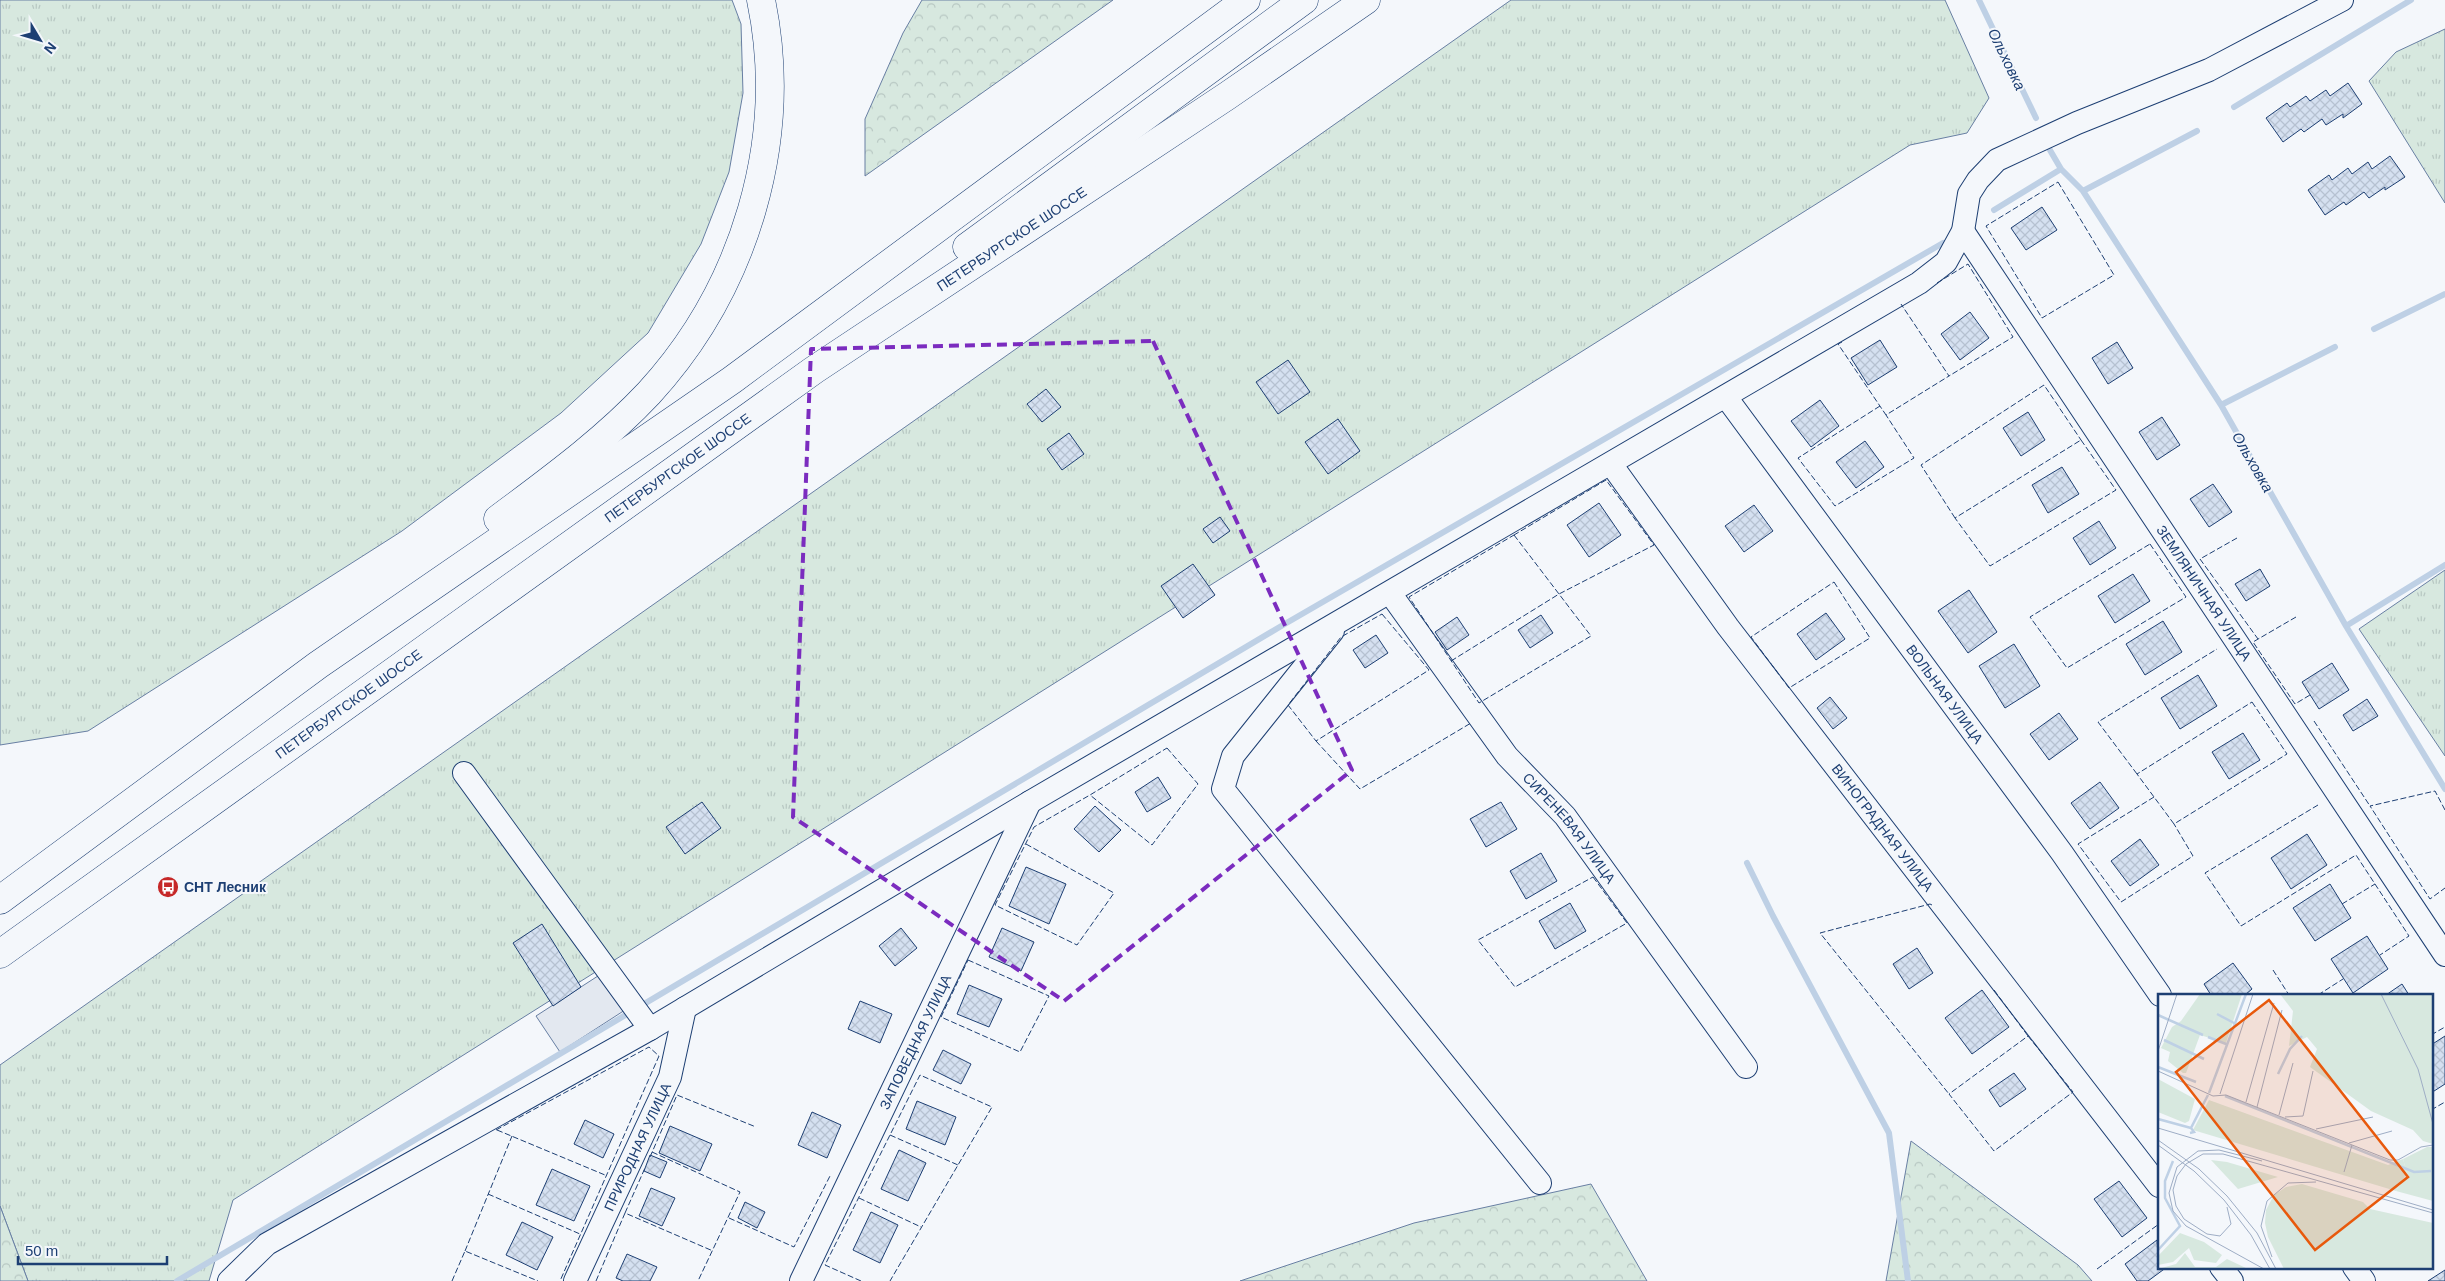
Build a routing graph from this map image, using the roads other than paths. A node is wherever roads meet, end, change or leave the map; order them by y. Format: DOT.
graph roads {
  1 [pos="761,0"];
  2 [pos="1246,0"];
  3 [pos="1304,0"];
  4 [pos="1366,0"];
  5 [pos="2342,0"];
  6 [pos="1963,232"];
  7 [pos="814,370"];
  8 [pos="1726,397"];
  9 [pos="1611,464"];
  10 [pos="1390,593"];
  11 [pos="1342,621"];
  12 [pos="318,665"];
  13 [pos="464,773"];
  14 [pos="1030,802"];
  15 [pos="0,900"];
  16 [pos="0,954"];
  17 [pos="2445,955"];
  18 [pos="2159,994"];
  19 [pos="685,1008"];
  20 [pos="640,1015"];
  21 [pos="1746,1067"];
  22 [pos="1540,1183"];
  23 [pos="2158,1185"];
  24 [pos="2223,1268"];
  25 [pos="2355,1268"];
  26 [pos="228,1281"];
  27 [pos="575,1281"];
  28 [pos="801,1281"];
  29 [pos="2232,1281"];
  30 [pos="2364,1281"];
  1 -- 12 [label="main road"];
  2 -- 12 [label="main road"];
  3 -- 7 [label="main road"];
  4 -- 7 [label="main road, ПЕТЕРБУРГСКОЕ ШОССЕ"];
  5 -- 6 [label="street"];
  6 -- 8 [label="street"];
  6 -- 17 [label="street, ЗЕМЛЯНИЧНАЯ УЛИЦА"];
  7 -- 16 [label="main road, ПЕТЕРБУРГСКОЕ ШОССЕ"];
  8 -- 9 [label="street"];
  8 -- 18 [label="street, ВОЛЬНАЯ УЛИЦА"];
  9 -- 10 [label="street"];
  9 -- 23 [label="street, ВИНОГРАДНАЯ УЛИЦА"];
  10 -- 11 [label="street"];
  10 -- 21 [label="street, СИРЕНЕВАЯ УЛИЦА"];
  11 -- 14 [label="street"];
  11 -- 22 [label="street"];
  12 -- 15 [label="main road"];
  13 -- 20 [label="street"];
  14 -- 19 [label="street"];
  14 -- 28 [label="street, ЗАПОВЕДНАЯ УЛИЦА"];
  19 -- 20 [label="street"];
  19 -- 27 [label="street, ПРИРОДНАЯ УЛИЦА"];
  20 -- 26 [label="street"];
  24 -- 29 [label="street"];
  25 -- 30 [label="street"];
}
